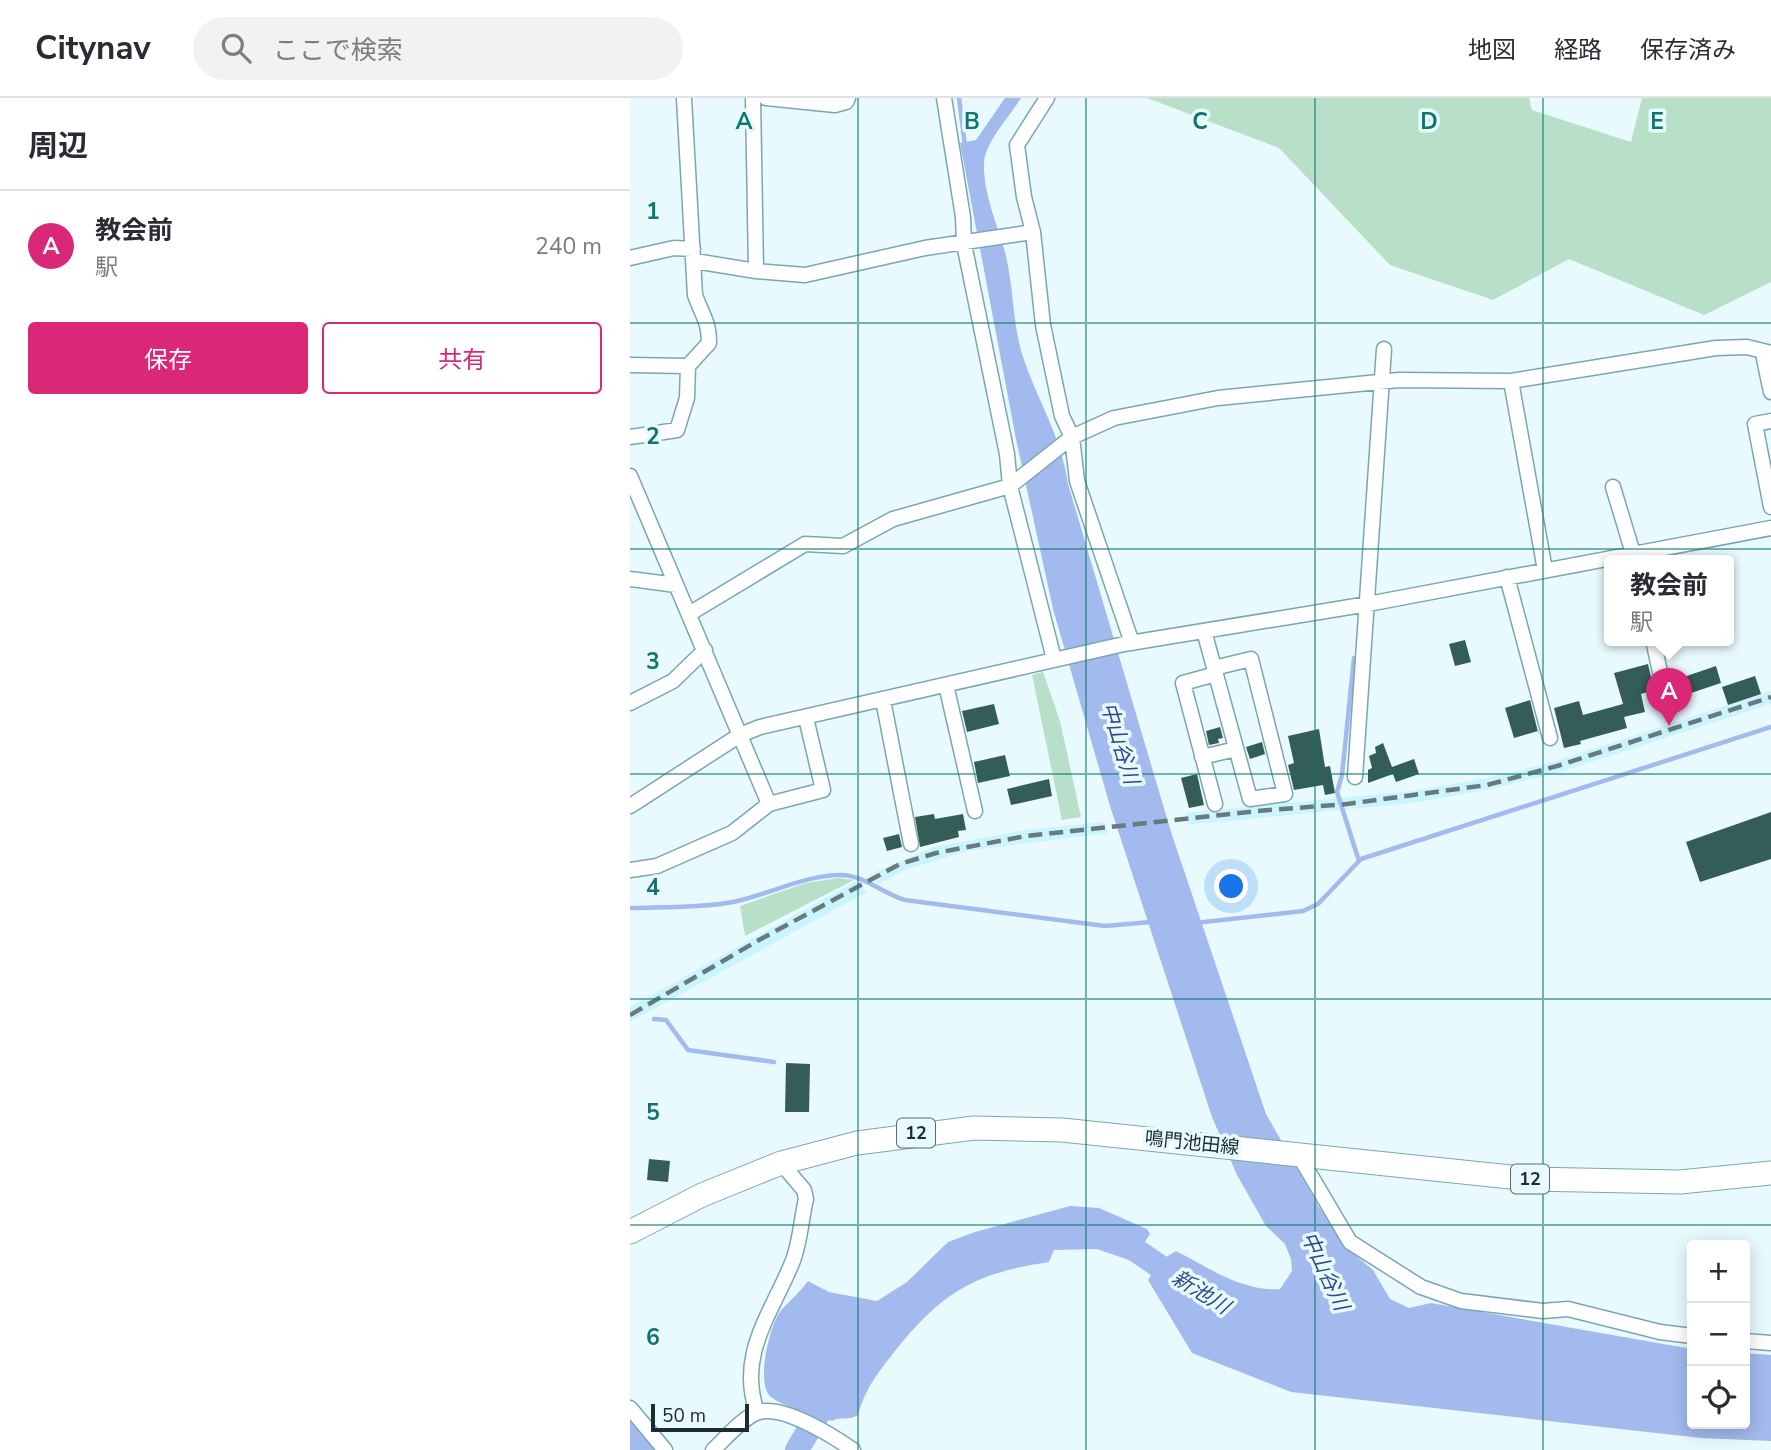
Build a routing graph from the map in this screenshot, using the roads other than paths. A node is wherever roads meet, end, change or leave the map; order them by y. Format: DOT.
graph roads {
  1 [pos="684,98"];
  2 [pos="753,98"];
  3 [pos="766,98"];
  4 [pos="848,98"];
  5 [pos="944,98"];
  6 [pos="1047,98"];
  7 [pos="1030,233"];
  8 [pos="969,243"];
  9 [pos="694,255"];
  10 [pos="630,258"];
  11 [pos="756,271"];
  12 [pos="1384,349"];
  13 [pos="1768,353"];
  14 [pos="630,365"];
  15 [pos="688,366"];
  16 [pos="1511,381"];
  17 [pos="1384,382"];
  18 [pos="1771,392"];
  19 [pos="1771,421"];
  20 [pos="630,437"];
  21 [pos="1069,441"];
  22 [pos="630,476"];
  23 [pos="1015,484"];
  24 [pos="1613,487"];
  25 [pos="1771,507"];
  26 [pos="1771,528"];
  27 [pos="1634,555"];
  28 [pos="1639,555"];
  29 [pos="1604,561"];
  30 [pos="1545,570"];
  31 [pos="1507,577"];
  32 [pos="630,579"];
  33 [pos="676,585"];
  34 [pos="1368,604"];
  35 [pos="688,614"];
  36 [pos="1204,631"];
  37 [pos="1128,643"];
  38 [pos="1654,646"];
  39 [pos="705,650"];
  40 [pos="1058,658"];
  41 [pos="1215,671"];
  42 [pos="946,685"];
  43 [pos="883,701"];
  44 [pos="630,703"];
  45 [pos="1668,708"];
  46 [pos="806,718"];
  47 [pos="740,735"];
  48 [pos="1550,738"];
  49 [pos="1236,749"];
  50 [pos="1202,757"];
  51 [pos="1355,777"];
  52 [pos="769,804"];
  53 [pos="1214,804"];
  54 [pos="630,806"];
  55 [pos="975,811"];
  56 [pos="911,844"];
  57 [pos="630,870"];
  58 [pos="1294,1154"];
  59 [pos="780,1163"];
  60 [pos="1771,1173"];
  61 [pos="630,1232"];
  62 [pos="1687,1335"];
  63 [pos="1750,1341"];
  64 [pos="1771,1343"];
  65 [pos="630,1408"];
  66 [pos="757,1412"];
  67 [pos="664,1450"];
  68 [pos="713,1450"];
  69 [pos="853,1450"];
  1 -- 9 [label="street"];
  2 -- 11 [label="street"];
  3 -- 4 [label="street"];
  5 -- 8 [label="street"];
  6 -- 7 [label="street"];
  7 -- 8 [label="street"];
  7 -- 21 [label="street"];
  8 -- 11 [label="street"];
  8 -- 23 [label="street"];
  9 -- 10 [label="street"];
  9 -- 11 [label="street"];
  9 -- 15 [label="street"];
  12 -- 17 [label="street"];
  13 -- 16 [label="street"];
  13 -- 18 [label="street"];
  14 -- 15 [label="street"];
  15 -- 20 [label="street"];
  16 -- 17 [label="street"];
  16 -- 30 [label="street"];
  17 -- 21 [label="street"];
  17 -- 34 [label="street"];
  19 -- 25 [label="street"];
  21 -- 23 [label="street"];
  21 -- 37 [label="street"];
  22 -- 33 [label="street"];
  23 -- 35 [label="street"];
  23 -- 40 [label="street"];
  24 -- 27 [label="street"];
  26 -- 28 [label="street"];
  29 -- 30 [label="street"];
  30 -- 31 [label="street"];
  31 -- 34 [label="street"];
  31 -- 48 [label="street"];
  32 -- 33 [label="street"];
  33 -- 35 [label="street"];
  34 -- 36 [label="street"];
  34 -- 51 [label="street"];
  35 -- 39 [label="street"];
  36 -- 37 [label="street"];
  36 -- 41 [label="street"];
  37 -- 40 [label="street"];
  38 -- 45 [label="street"];
  39 -- 44 [label="street"];
  39 -- 47 [label="street"];
  40 -- 42 [label="street"];
  41 -- 49 [label="street"];
  41 -- 49 [label="street"];
  41 -- 50 [label="street"];
  42 -- 43 [label="street"];
  42 -- 55 [label="street"];
  43 -- 46 [label="street"];
  43 -- 56 [label="street"];
  46 -- 47 [label="street"];
  46 -- 52 [label="street"];
  47 -- 52 [label="street"];
  47 -- 54 [label="street"];
  49 -- 50 [label="street"];
  50 -- 53 [label="street"];
  52 -- 57 [label="street"];
  58 -- 59 [label="main road, 鳴門池田線 / 12"];
  58 -- 60 [label="main road, 鳴門池田線 / 12"];
  58 -- 62 [label="street"];
  59 -- 61 [label="main road, 鳴門池田線 / 12"];
  59 -- 66 [label="street"];
  63 -- 64 [label="street"];
  65 -- 67 [label="street"];
  66 -- 68 [label="street"];
  66 -- 69 [label="street"];
}
